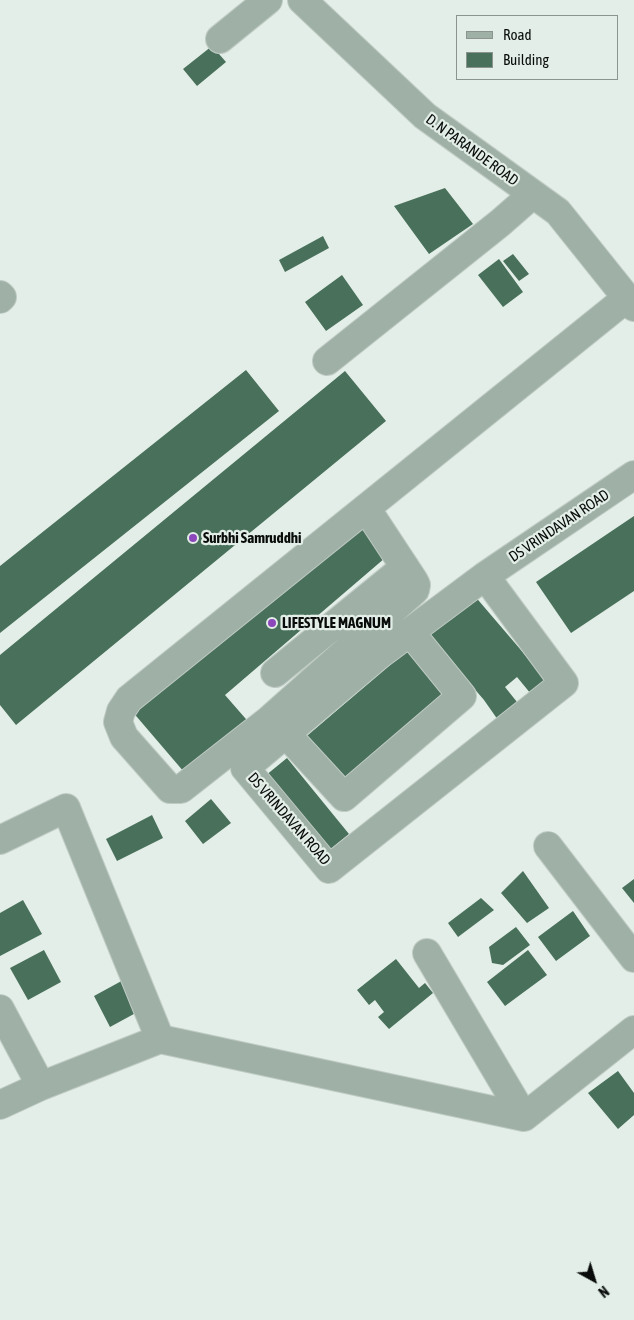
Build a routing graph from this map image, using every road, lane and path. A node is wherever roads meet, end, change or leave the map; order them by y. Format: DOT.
graph roads {
  1 [pos="268,0"];
  2 [pos="302,0"];
  3 [pos="220,38"];
  4 [pos="532,195"];
  5 [pos="0,294"];
  6 [pos="0,300"];
  7 [pos="630,302"];
  8 [pos="327,361"];
  9 [pos="634,475"];
  10 [pos="366,508"];
  11 [pos="405,567"];
  12 [pos="485,576"];
  13 [pos="410,632"];
  14 [pos="275,673"];
  15 [pos="286,734"];
  16 [pos="0,840"];
  17 [pos="548,846"];
  18 [pos="426,953"];
  19 [pos="634,958"];
  20 [pos="0,1009"];
  21 [pos="634,1030"];
  22 [pos="160,1040"];
  23 [pos="41,1086"];
  24 [pos="0,1105"];
  25 [pos="524,1117"];
  1 -- 3 [label="street"];
  2 -- 4 [label="street, D. N PARANDE ROAD"];
  4 -- 7 [label="street, D. N PARANDE ROAD"];
  4 -- 8 [label="street"];
  5 -- 6 [label="street"];
  7 -- 10 [label="street"];
  9 -- 12 [label="street, DS VRINDAVAN ROAD"];
  10 -- 11 [label="street"];
  10 -- 11 [label="street"];
  11 -- 14 [label="street"];
  12 -- 13 [label="street, DS VRINDAVAN ROAD"];
  12 -- 15 [label="street, DS VRINDAVAN ROAD"];
  13 -- 15 [label="street, DS VRINDAVAN ROAD"];
  13 -- 15 [label="street"];
  16 -- 22 [label="street"];
  17 -- 19 [label="street"];
  18 -- 25 [label="street"];
  20 -- 23 [label="street"];
  21 -- 25 [label="street"];
  22 -- 23 [label="street"];
  22 -- 25 [label="street"];
  23 -- 24 [label="street"];
}
